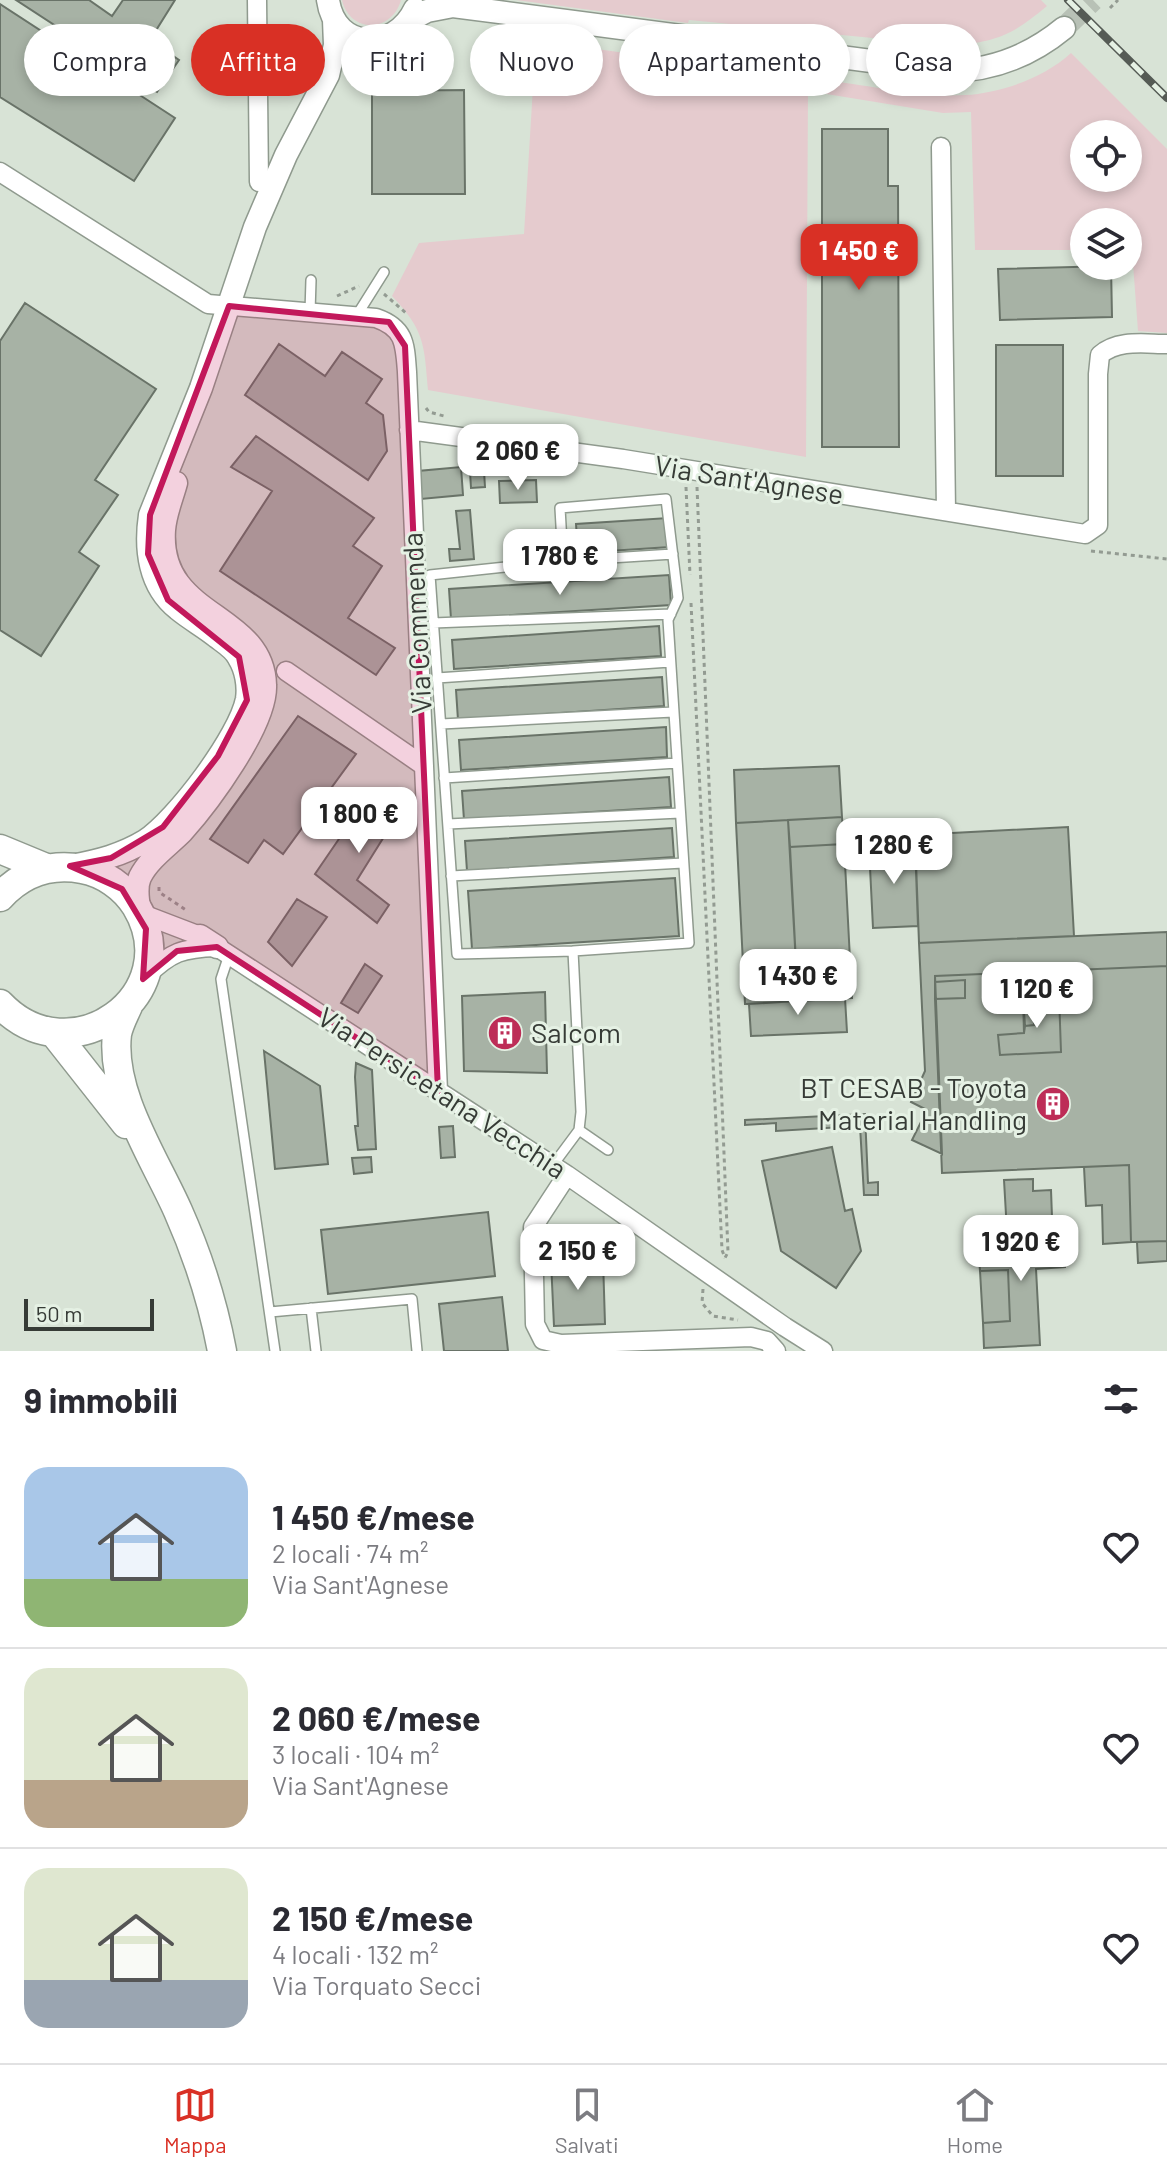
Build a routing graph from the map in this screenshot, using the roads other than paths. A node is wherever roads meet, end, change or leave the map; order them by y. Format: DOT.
graph roads {
  1 [pos="257,0"];
  2 [pos="446,3"];
  3 [pos="327,8"];
  4 [pos="413,10"];
  5 [pos="341,24"];
  6 [pos="1064,28"];
  7 [pos="341,61"];
  8 [pos="328,75"];
  9 [pos="941,147"];
  10 [pos="0,172"];
  11 [pos="259,182"];
  12 [pos="384,272"];
  13 [pos="311,280"];
  14 [pos="229,306"];
  15 [pos="310,312"];
  16 [pos="357,315"];
  17 [pos="1167,344"];
  18 [pos="201,388"];
  19 [pos="409,430"];
  20 [pos="946,511"];
  21 [pos="673,554"];
  22 [pos="563,561"];
  23 [pos="671,614"];
  24 [pos="433,623"];
  25 [pos="670,662"];
  26 [pos="286,671"];
  27 [pos="437,678"];
  28 [pos="673,712"];
  29 [pos="441,724"];
  30 [pos="677,763"];
  31 [pos="424,766"];
  32 [pos="444,778"];
  33 [pos="680,813"];
  34 [pos="448,824"];
  35 [pos="0,849"];
  36 [pos="683,863"];
  37 [pos="58,867"];
  38 [pos="451,876"];
  39 [pos="0,897"];
  40 [pos="140,913"];
  41 [pos="215,946"];
  42 [pos="573,951"];
  43 [pos="136,991"];
  44 [pos="0,1004"];
  45 [pos="55,1034"];
  46 [pos="438,1091"];
  47 [pos="579,1130"];
  48 [pos="608,1150"];
  49 [pos="152,1161"];
  50 [pos="560,1170"];
  51 [pos="311,1308"];
  52 [pos="270,1312"];
  53 [pos="785,1327"];
  54 [pos="222,1351"];
  55 [pos="275,1351"];
  56 [pos="316,1351"];
  57 [pos="417,1351"];
  58 [pos="778,1351"];
  59 [pos="822,1351"];
  1 -- 11 [label="street"];
  2 -- 4 [label="street"];
  2 -- 6 [label="street"];
  3 -- 5 [label="street"];
  3 -- 8 [label="street"];
  7 -- 8 [label="street"];
  8 -- 14 [label="street"];
  9 -- 20 [label="street"];
  10 -- 14 [label="street, Via Commenda"];
  12 -- 16 [label="lane"];
  13 -- 15 [label="lane"];
  14 -- 15 [label="street, Via Commenda"];
  14 -- 18 [label="street"];
  15 -- 16 [label="street, Via Commenda"];
  16 -- 19 [label="street, Via Commenda"];
  17 -- 20 [label="street, Via Sant'Agnese"];
  18 -- 37 [label="street"];
  18 -- 40 [label="street"];
  19 -- 20 [label="street, Via Sant'Agnese"];
  19 -- 31 [label="street, Via Commenda"];
  21 -- 22 [label="lane"];
  21 -- 22 [label="lane"];
  21 -- 23 [label="lane"];
  22 -- 24 [label="lane"];
  23 -- 24 [label="lane"];
  23 -- 25 [label="lane"];
  24 -- 27 [label="lane"];
  25 -- 27 [label="lane"];
  25 -- 28 [label="lane"];
  26 -- 31 [label="street, Via Commenda"];
  27 -- 29 [label="lane"];
  28 -- 29 [label="lane"];
  28 -- 30 [label="lane"];
  29 -- 32 [label="lane"];
  30 -- 32 [label="lane"];
  30 -- 33 [label="lane"];
  31 -- 46 [label="street, Via Commenda"];
  32 -- 34 [label="lane"];
  33 -- 34 [label="lane"];
  33 -- 36 [label="lane"];
  34 -- 38 [label="lane"];
  35 -- 37 [label="main road"];
  36 -- 38 [label="lane"];
  36 -- 42 [label="lane"];
  37 -- 39 [label="main road"];
  37 -- 40 [label="main road"];
  38 -- 42 [label="lane"];
  40 -- 41 [label="street, Via Persicetana Vecchia"];
  40 -- 43 [label="main road"];
  41 -- 43 [label="street"];
  41 -- 46 [label="street, Via Persicetana Vecchia"];
  41 -- 52 [label="lane"];
  42 -- 47 [label="lane"];
  43 -- 45 [label="main road"];
  43 -- 49 [label="main road"];
  44 -- 45 [label="main road"];
  45 -- 49 [label="main road"];
  46 -- 50 [label="street, Via Persicetana Vecchia"];
  47 -- 48 [label="lane"];
  47 -- 50 [label="lane"];
  49 -- 54 [label="main road"];
  50 -- 53 [label="street, Via Persicetana Vecchia"];
  50 -- 58 [label="street"];
  51 -- 52 [label="lane"];
  51 -- 56 [label="lane"];
  51 -- 57 [label="lane"];
  52 -- 55 [label="lane"];
  53 -- 58 [label="street"];
  53 -- 59 [label="street, Via Persicetana Vecchia"];
}
